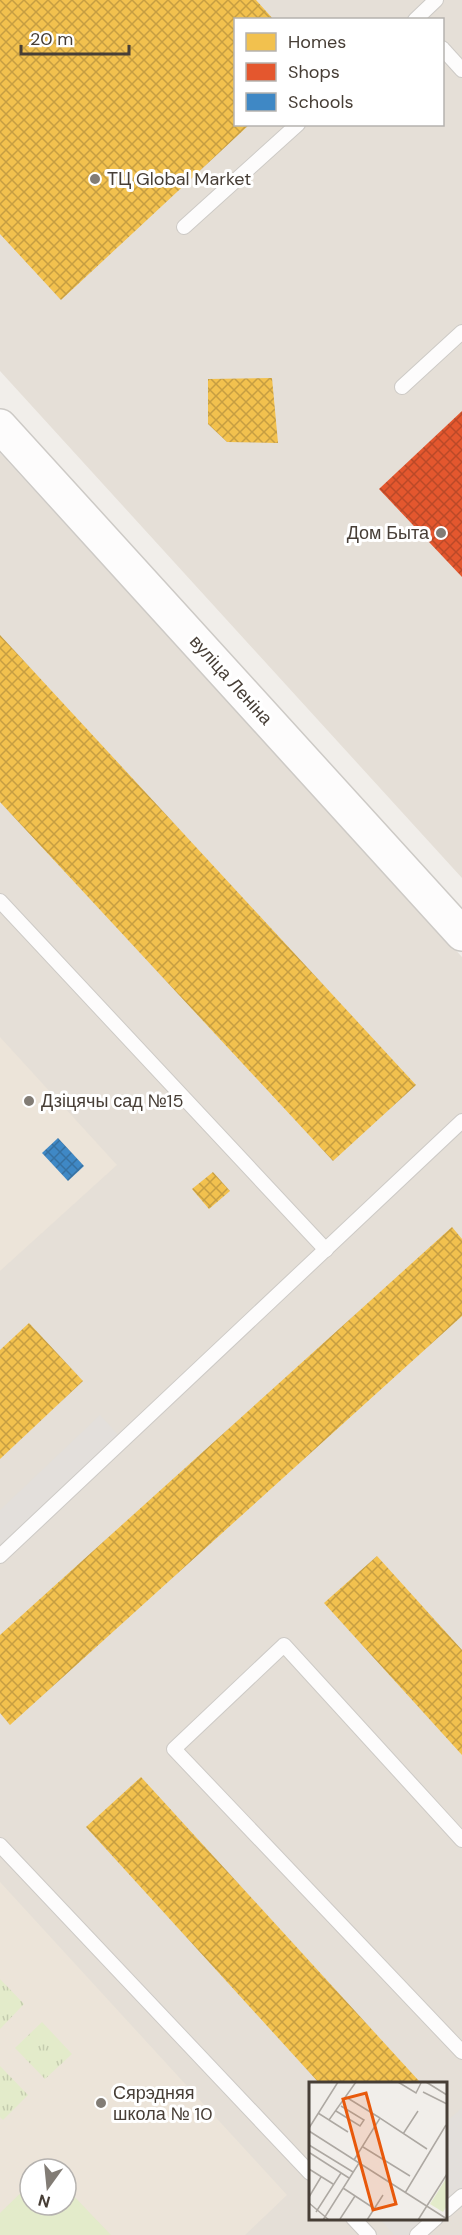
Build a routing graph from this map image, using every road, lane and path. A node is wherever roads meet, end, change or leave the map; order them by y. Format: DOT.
graph roads {
  1 [pos="436,0"];
  2 [pos="417,18"];
  3 [pos="444,50"];
  4 [pos="462,70"];
  5 [pos="296,126"];
  6 [pos="184,227"];
  7 [pos="462,332"];
  8 [pos="402,387"];
  9 [pos="0,426"];
  10 [pos="0,901"];
  11 [pos="462,934"];
  12 [pos="462,1121"];
  13 [pos="326,1250"];
  14 [pos="0,1556"];
  15 [pos="462,1840"];
  16 [pos="0,1845"];
  17 [pos="462,2052"];
  18 [pos="309,2172"];
  19 [pos="462,2196"];
  20 [pos="447,2209"];
  21 [pos="355,2220"];
  22 [pos="434,2220"];
  23 [pos="369,2235"];
  24 [pos="417,2235"];
  1 -- 2 [label="lane"];
  3 -- 4 [label="lane"];
  5 -- 6 [label="lane"];
  7 -- 8 [label="lane"];
  9 -- 11 [label="street, вуліца Леніна"];
  10 -- 13 [label="lane"];
  12 -- 13 [label="lane"];
  13 -- 14 [label="lane"];
  15 -- 17 [label="lane"];
  16 -- 18 [label="lane"];
  19 -- 20 [label="lane"];
  21 -- 23 [label="lane"];
  22 -- 24 [label="lane"];
}
